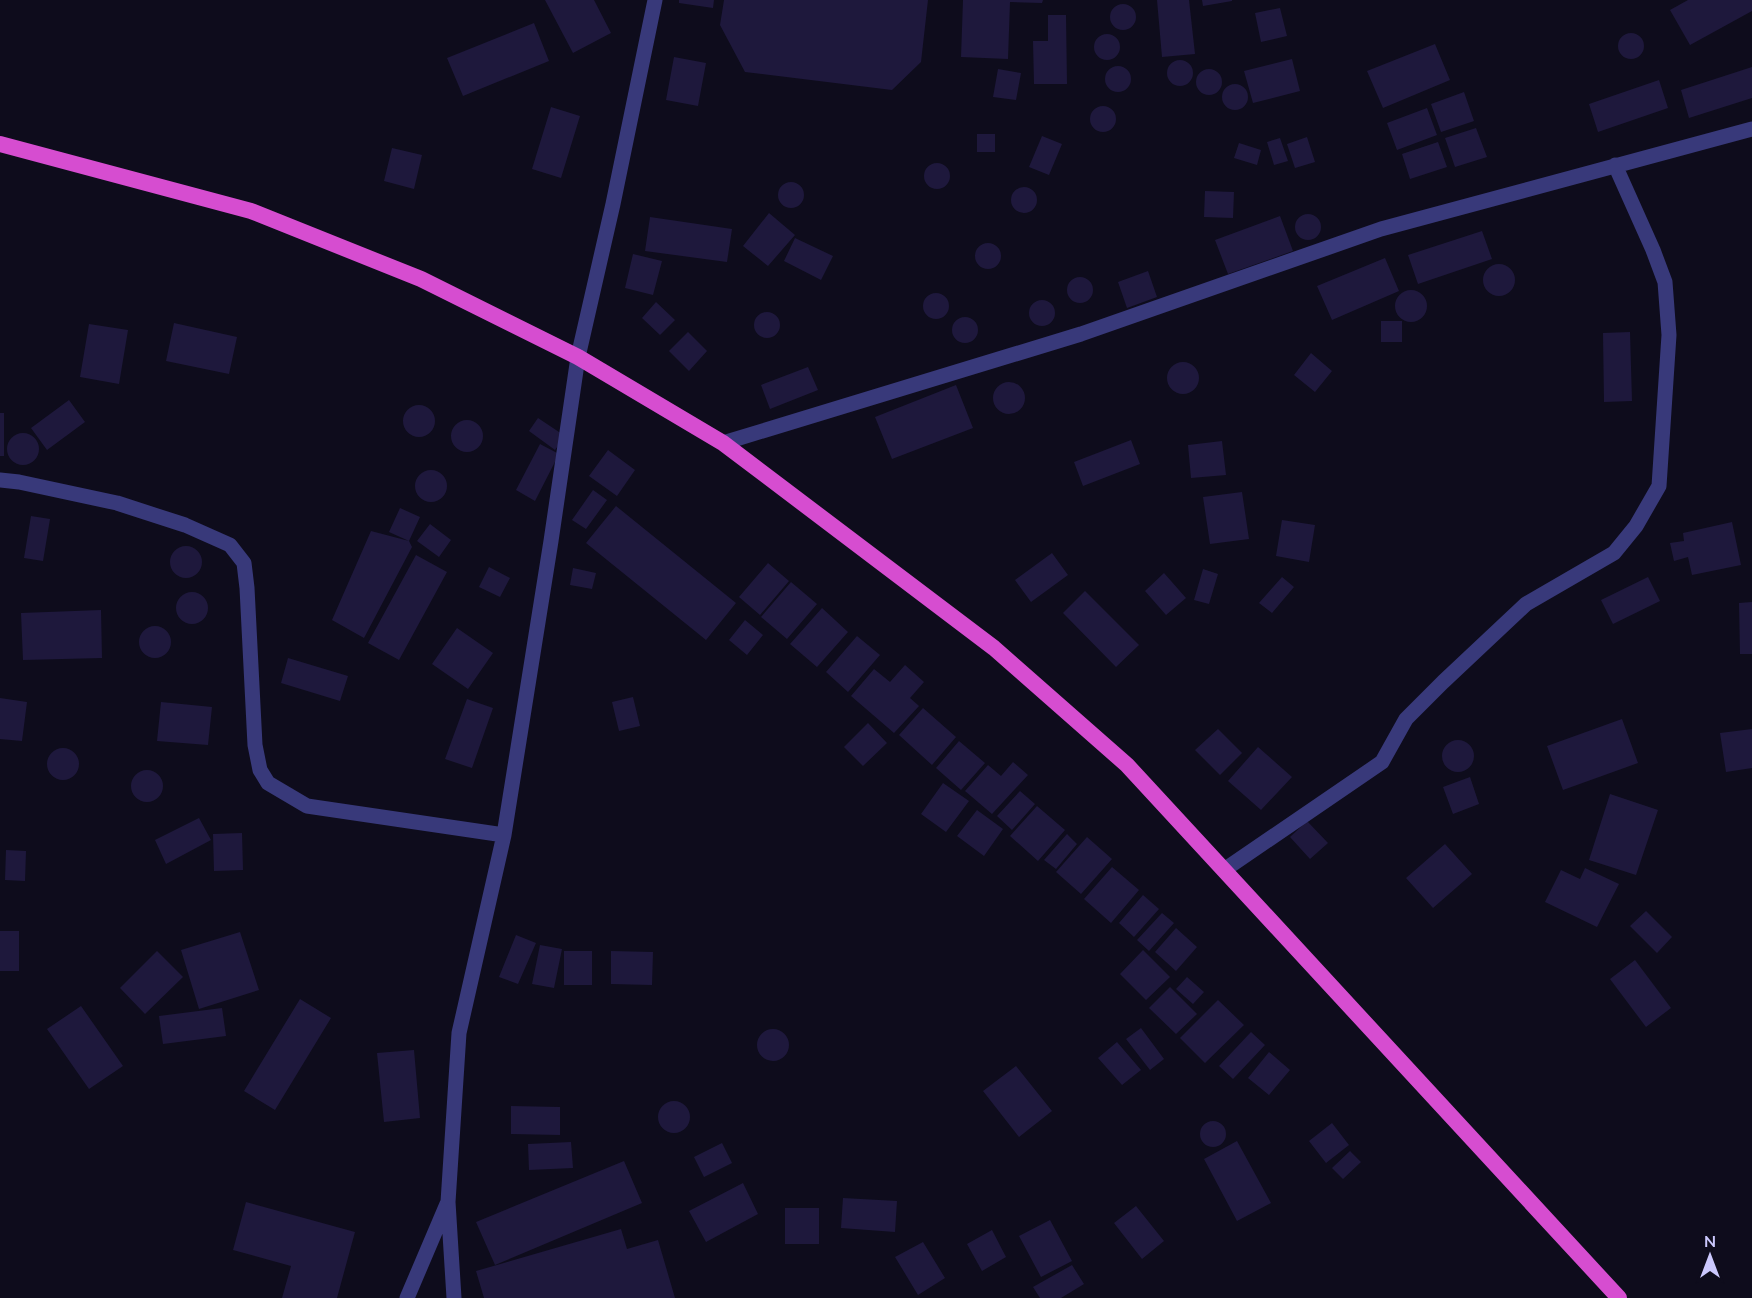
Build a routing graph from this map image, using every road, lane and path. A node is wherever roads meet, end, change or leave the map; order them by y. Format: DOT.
graph roads {
  1 [pos="655,0"];
  2 [pos="1752,129"];
  3 [pos="0,144"];
  4 [pos="1615,165"];
  5 [pos="578,357"];
  6 [pos="723,443"];
  7 [pos="0,480"];
  8 [pos="504,835"];
  9 [pos="1224,870"];
  10 [pos="448,1202"];
  11 [pos="407,1298"];
  12 [pos="454,1298"];
  13 [pos="1619,1298"];
  1 -- 5 [label="street"];
  2 -- 4 [label="street"];
  3 -- 5 [label="highway"];
  4 -- 6 [label="street"];
  4 -- 9 [label="street"];
  5 -- 6 [label="highway"];
  5 -- 8 [label="street"];
  6 -- 9 [label="highway"];
  7 -- 8 [label="street"];
  8 -- 10 [label="street"];
  9 -- 13 [label="highway"];
  10 -- 11 [label="street"];
  10 -- 12 [label="street"];
}
